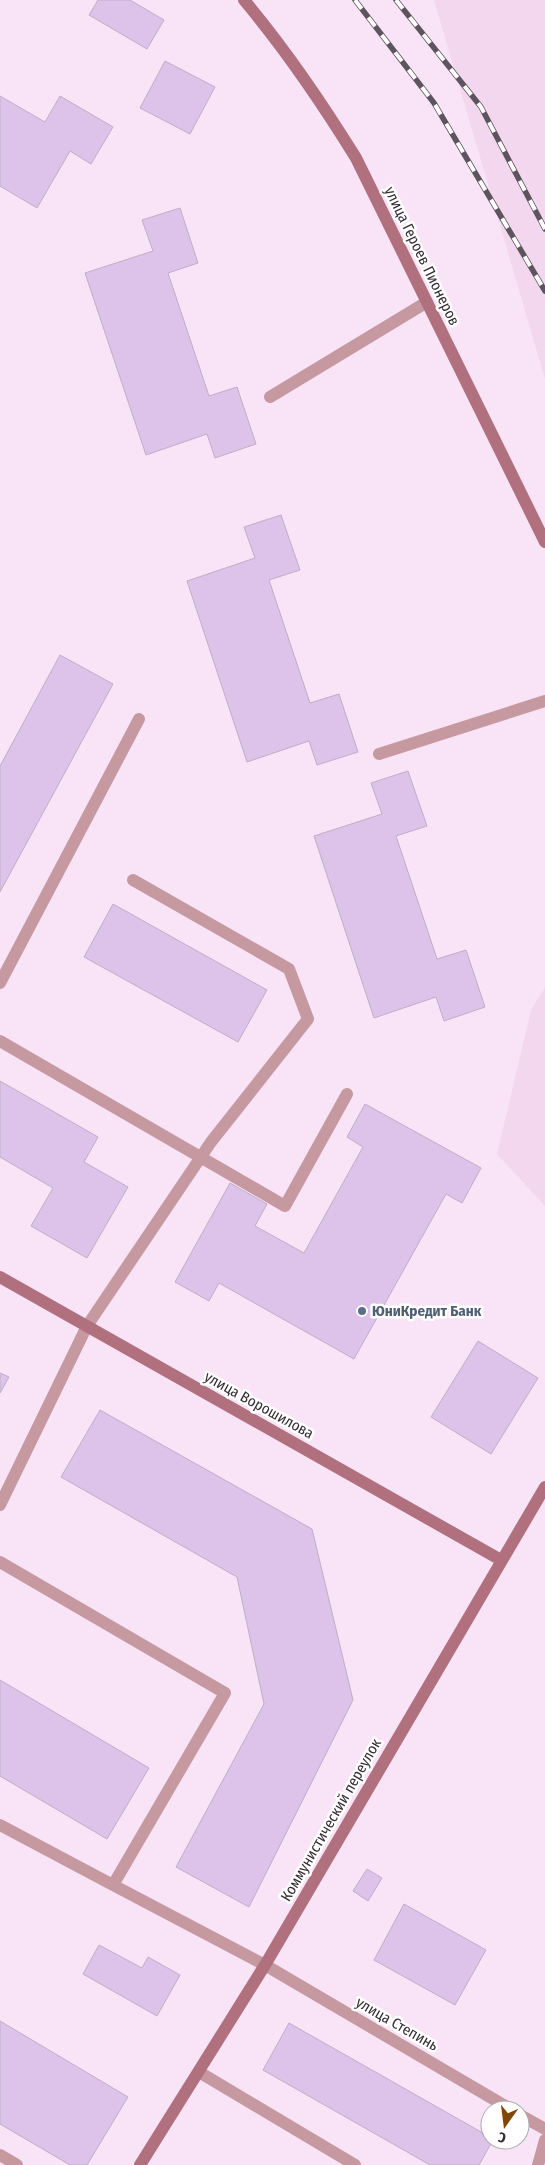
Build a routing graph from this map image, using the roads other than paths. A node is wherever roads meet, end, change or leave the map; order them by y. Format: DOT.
graph roads {
  1 [pos="244,0"];
  2 [pos="427,302"];
  3 [pos="270,397"];
  4 [pos="545,542"];
  5 [pos="545,702"];
  6 [pos="139,718"];
  7 [pos="379,754"];
  8 [pos="133,880"];
  9 [pos="0,983"];
  10 [pos="0,1041"];
  11 [pos="347,1094"];
  12 [pos="201,1157"];
  13 [pos="0,1277"];
  14 [pos="87,1326"];
  15 [pos="545,1487"];
  16 [pos="0,1504"];
  17 [pos="501,1560"];
  18 [pos="0,1562"];
  19 [pos="0,1825"];
  20 [pos="113,1885"];
  21 [pos="265,1965"];
  22 [pos="198,2072"];
  23 [pos="495,2100"];
  24 [pos="530,2121"];
  25 [pos="545,2129"];
  26 [pos="545,2140"];
  27 [pos="0,2155"];
  28 [pos="17,2165"];
  29 [pos="140,2165"];
  30 [pos="355,2165"];
  31 [pos="538,2165"];
  1 -- 2 [label="street, улица Героев Пионеров"];
  2 -- 3 [label="street"];
  2 -- 4 [label="street, улица Героев Пионеров"];
  5 -- 7 [label="street"];
  6 -- 9 [label="street"];
  8 -- 12 [label="street"];
  10 -- 12 [label="street"];
  11 -- 12 [label="street"];
  12 -- 14 [label="street"];
  13 -- 14 [label="street, улица Ворошилова"];
  14 -- 16 [label="street"];
  14 -- 17 [label="street, улица Ворошилова"];
  15 -- 17 [label="street, Коммунистический переулок"];
  17 -- 21 [label="street, Коммунистический переулок"];
  18 -- 20 [label="street"];
  19 -- 20 [label="street, улица Степинь"];
  20 -- 21 [label="street, улица Степинь"];
  21 -- 22 [label="street, Коммунистический переулок"];
  21 -- 23 [label="street, улица Степинь"];
  22 -- 29 [label="street, Коммунистический переулок"];
  22 -- 30 [label="street"];
  24 -- 25 [label="street"];
  26 -- 31 [label="street"];
  27 -- 28 [label="street"];
}
